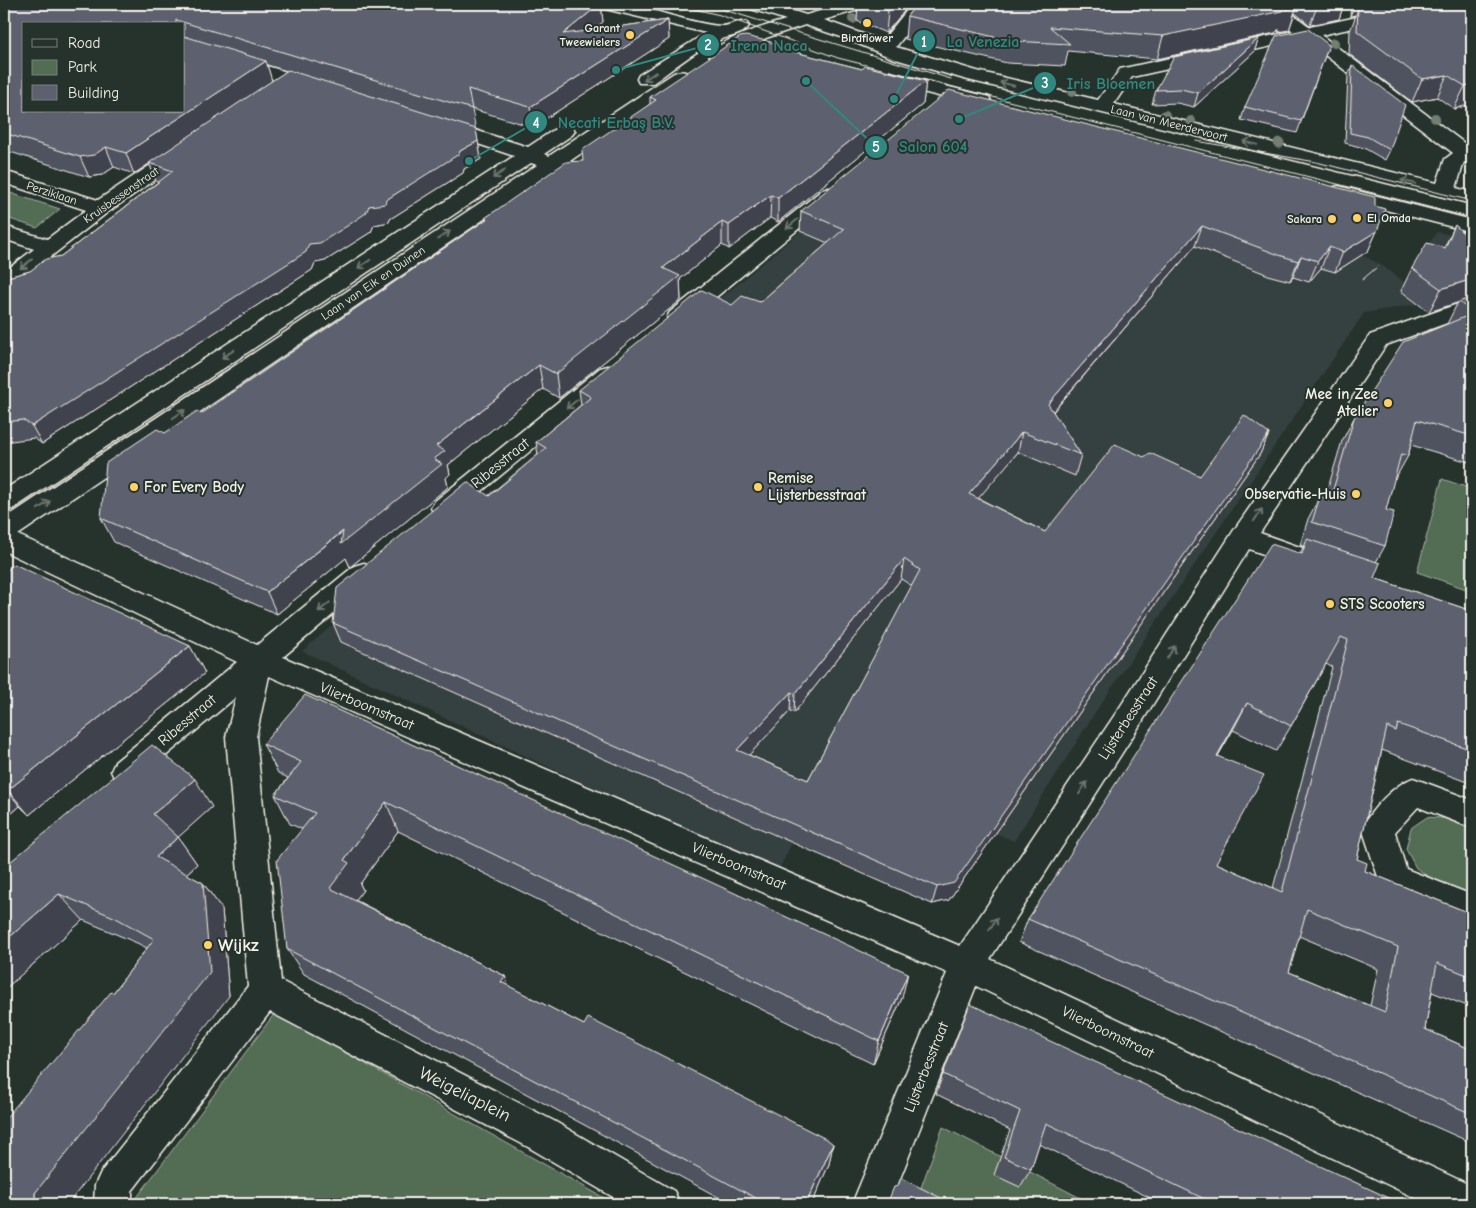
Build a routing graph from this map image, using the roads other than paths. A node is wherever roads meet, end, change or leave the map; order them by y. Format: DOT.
graph roads {
  1 [pos="607,4"];
  2 [pos="754,4"];
  3 [pos="828,4"];
  4 [pos="853,4"];
  5 [pos="859,4"];
  6 [pos="921,4"];
  7 [pos="1268,4"];
  8 [pos="1440,4"];
  9 [pos="784,13"];
  10 [pos="805,20"];
  11 [pos="721,31"];
  12 [pos="1306,32"];
  13 [pos="747,39"];
  14 [pos="185,46"];
  15 [pos="885,49"];
  16 [pos="778,50"];
  17 [pos="874,74"];
  18 [pos="290,79"];
  19 [pos="274,90"];
  20 [pos="336,93"];
  21 [pos="952,93"];
  22 [pos="1000,106"];
  23 [pos="1103,107"];
  24 [pos="929,112"];
  25 [pos="426,121"];
  26 [pos="200,141"];
  27 [pos="529,154"];
  28 [pos="1470,156"];
  29 [pos="550,164"];
  30 [pos="4,177"];
  31 [pos="844,181"];
  32 [pos="1318,187"];
  33 [pos="1445,192"];
  34 [pos="1472,198"];
  35 [pos="100,208"];
  36 [pos="1423,214"];
  37 [pos="1472,226"];
  38 [pos="4,232"];
  39 [pos="1454,244"];
  40 [pos="48,247"];
  41 [pos="4,282"];
  42 [pos="1472,299"];
  43 [pos="660,332"];
  44 [pos="629,357"];
  45 [pos="4,502"];
  46 [pos="429,521"];
  47 [pos="4,532"];
  48 [pos="1243,537"];
  49 [pos="4,540"];
  50 [pos="383,558"];
  51 [pos="1325,566"];
  52 [pos="260,659"];
  53 [pos="109,786"];
  54 [pos="1472,814"];
  55 [pos="1472,910"];
  56 [pos="967,965"];
  57 [pos="265,991"];
  58 [pos="114,1204"];
  59 [pos="661,1204"];
  60 [pos="871,1204"];
  61 [pos="1469,1204"];
  1 -- 11 [label="street"];
  2 -- 9 [label="street, Laan van Meerdervoort"];
  3 -- 9 [label="street"];
  4 -- 5 [label="street"];
  5 -- 10 [label="street, Laan van Eik en Duinen"];
  6 -- 15 [label="street"];
  7 -- 12 [label="street"];
  8 -- 12 [label="street"];
  9 -- 10 [label="street, Laan van Meerdervoort"];
  9 -- 11 [label="street"];
  10 -- 13 [label="street, Laan van Eik en Duinen"];
  10 -- 15 [label="street, Laan van Meerdervoort"];
  11 -- 13 [label="street"];
  11 -- 27 [label="street, Laan van Eik en Duinen, one-way"];
  12 -- 23 [label="street"];
  12 -- 28 [label="street"];
  13 -- 16 [label="street"];
  13 -- 29 [label="street, Laan van Eik en Duinen"];
  14 -- 18 [label="street"];
  23 -- 15 [label="street, Laan van Meerdervoort, one-way"];
  17 -- 21 [label="street"];
  18 -- 19 [label="street"];
  18 -- 20 [label="street"];
  21 -- 22 [label="street"];
  21 -- 24 [label="street"];
  33 -- 23 [label="street, Laan van Meerdervoort, one-way"];
  25 -- 27 [label="street"];
  26 -- 35 [label="street, Kruisbessenstraat"];
  27 -- 29 [label="street"];
  27 -- 45 [label="street, Laan van Eik en Duinen, one-way"];
  28 -- 33 [label="street"];
  47 -- 29 [label="street, Laan van Eik en Duinen, one-way"];
  30 -- 35 [label="street, Perziklaan"];
  31 -- 43 [label="street, one-way"];
  32 -- 36 [label="street"];
  33 -- 34 [label="street, Laan van Meerdervoort"];
  35 -- 40 [label="street, Kruisbessenstraat"];
  36 -- 37 [label="street"];
  36 -- 39 [label="street"];
  38 -- 40 [label="street"];
  40 -- 41 [label="street, Kruisbessenstraat, one-way"];
  48 -- 42 [label="street, Lijsterbesstraat, one-way"];
  44 -- 46 [label="street, Ribesstraat, one-way"];
  48 -- 51 [label="street"];
  56 -- 48 [label="street, Lijsterbesstraat, one-way"];
  49 -- 52 [label="street, Vlierboomstraat"];
  50 -- 52 [label="street, Ribesstraat, one-way"];
  52 -- 53 [label="street, Ribesstraat"];
  52 -- 56 [label="street, Vlierboomstraat"];
  52 -- 57 [label="street"];
  54 -- 55 [label="street"];
  56 -- 60 [label="street, Lijsterbesstraat"];
  56 -- 61 [label="street, Vlierboomstraat"];
  57 -- 58 [label="street"];
  57 -- 59 [label="street, Weigeliaplein"];
}
